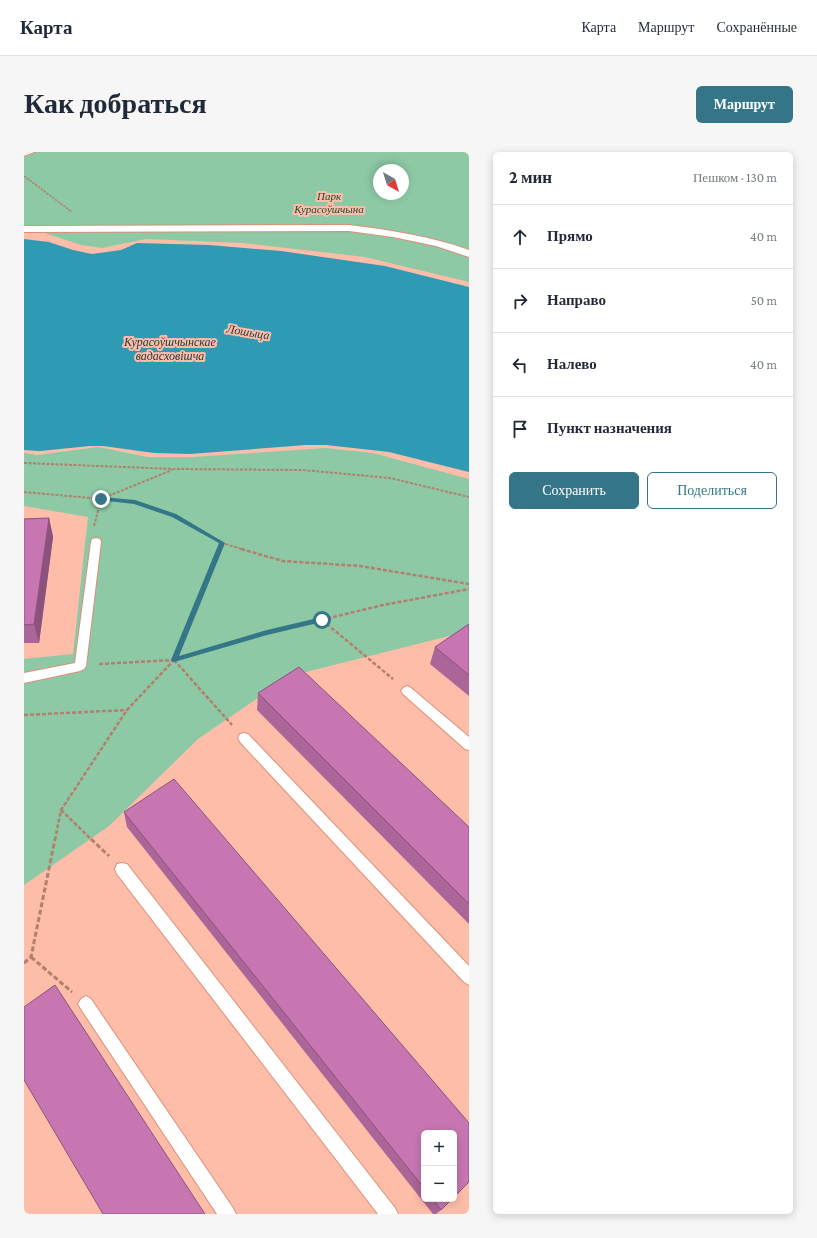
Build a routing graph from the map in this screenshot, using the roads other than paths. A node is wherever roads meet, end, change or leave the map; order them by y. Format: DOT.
graph roads {
  1 [pos="31,152"];
  2 [pos="24,154"];
  3 [pos="24,229"];
  4 [pos="469,254"];
  5 [pos="96,542"];
  6 [pos="24,678"];
  7 [pos="407,691"];
  8 [pos="244,738"];
  9 [pos="469,745"];
  10 [pos="122,869"];
  11 [pos="469,978"];
  12 [pos="86,1004"];
  13 [pos="228,1214"];
  14 [pos="389,1214"];
  1 -- 2 [label="lane"];
  3 -- 4 [label="street"];
  5 -- 6 [label="lane"];
  7 -- 9 [label="lane"];
  8 -- 11 [label="lane"];
  10 -- 14 [label="lane"];
  12 -- 13 [label="lane"];
}
